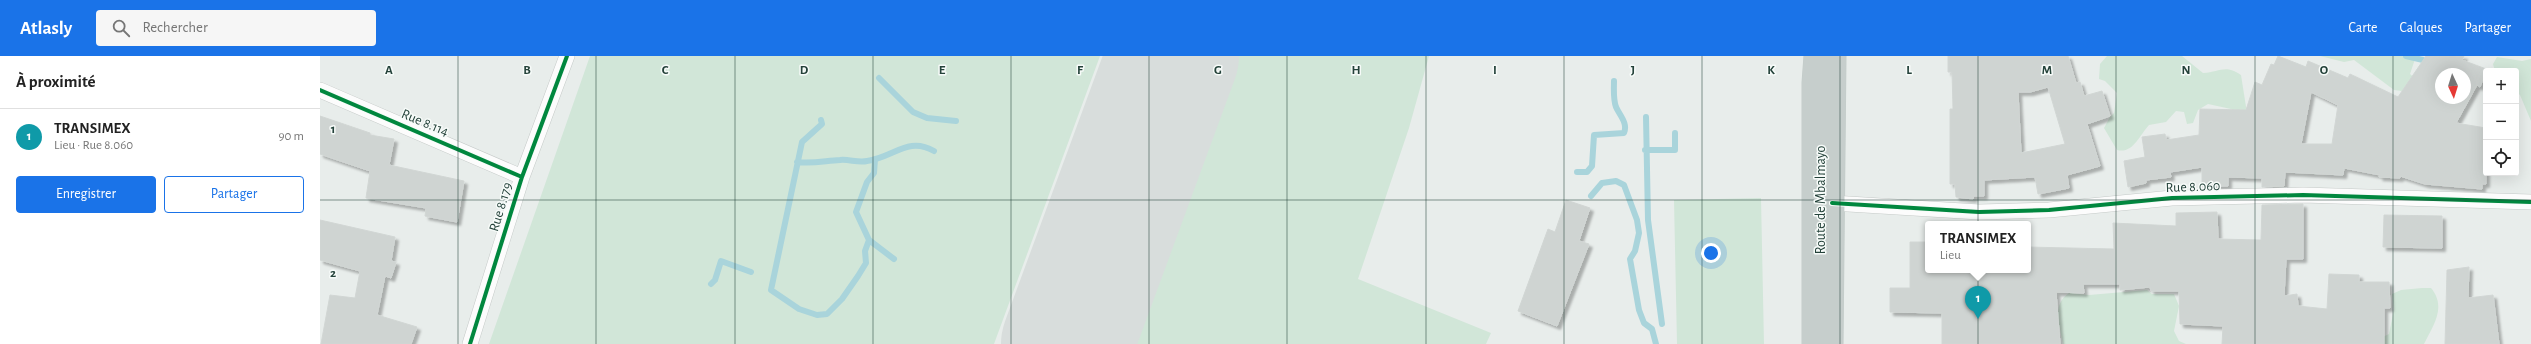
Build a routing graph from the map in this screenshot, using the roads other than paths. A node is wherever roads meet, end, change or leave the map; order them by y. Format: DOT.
graph roads {
  1 [pos="567,56"];
  2 [pos="1815,56"];
  3 [pos="1835,56"];
  4 [pos="320,90"];
  5 [pos="522,177"];
  6 [pos="2531,202"];
  7 [pos="1832,204"];
  8 [pos="470,344"];
  9 [pos="1813,344"];
  10 [pos="1832,344"];
  1 -- 5 [label="street, Rue 8.179"];
  2 -- 9 [label="highway"];
  3 -- 7 [label="highway, Route de Mbalmayo"];
  4 -- 5 [label="street, Rue 8.114"];
  5 -- 8 [label="street, Rue 8.179"];
  6 -- 7 [label="street, Rue 8.060"];
  7 -- 10 [label="highway, Route de Mbalmayo"];
}
